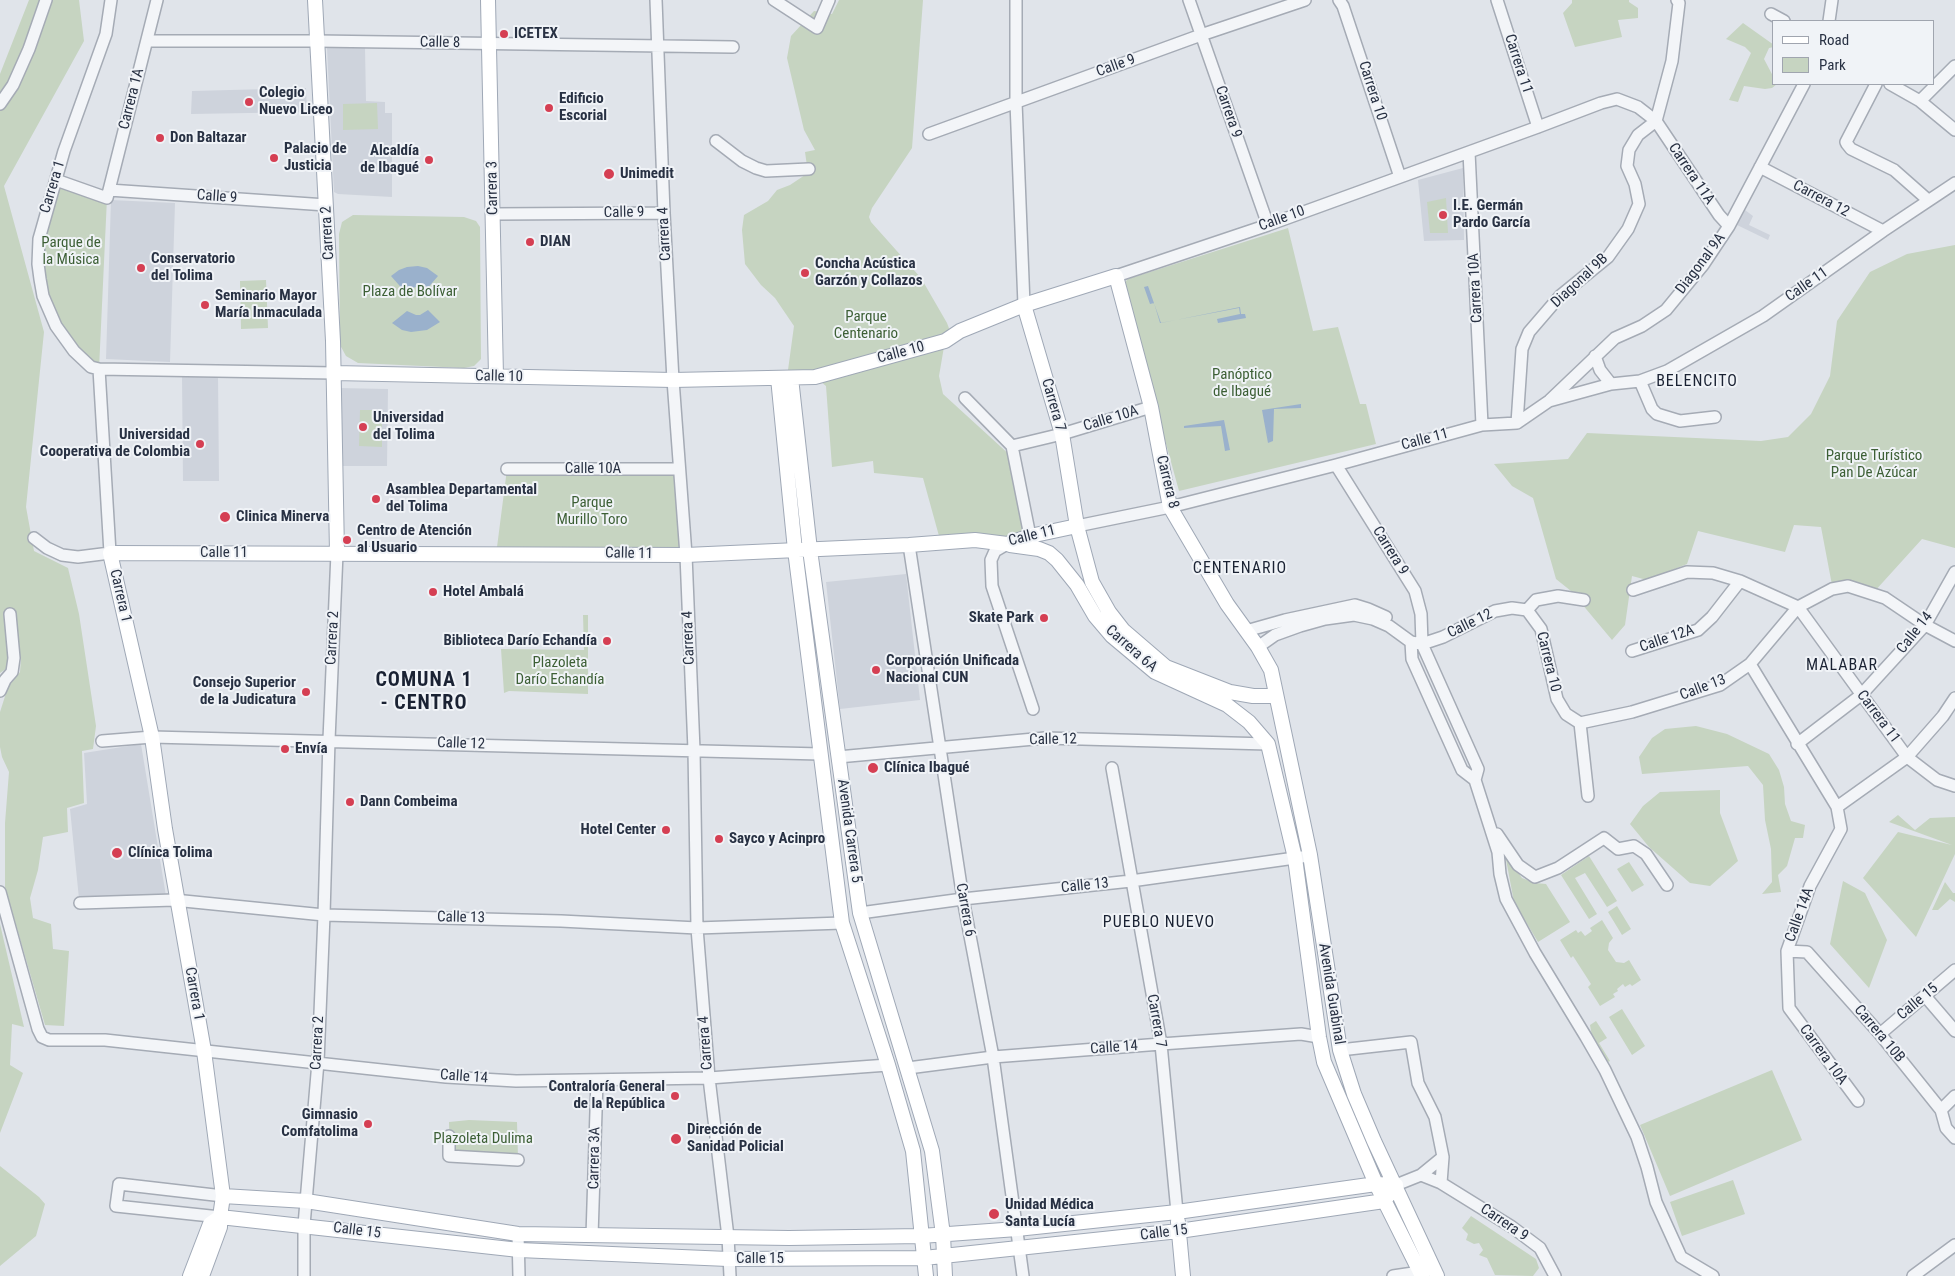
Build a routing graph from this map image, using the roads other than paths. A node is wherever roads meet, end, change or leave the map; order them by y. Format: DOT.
graph roads {
  1 [pos="46,0"];
  2 [pos="111,0"];
  3 [pos="157,0"];
  4 [pos="315,0"];
  5 [pos="488,0"];
  6 [pos="656,0"];
  7 [pos="774,0"];
  8 [pos="829,0"];
  9 [pos="1016,0"];
  10 [pos="1189,0"];
  11 [pos="1305,0"];
  12 [pos="1497,0"];
  13 [pos="1832,0"];
  14 [pos="1342,2"];
  15 [pos="1678,2"];
  16 [pos="1771,14"];
  17 [pos="1782,20"];
  18 [pos="1829,20"];
  19 [pos="1201,35"];
  20 [pos="317,41"];
  21 [pos="147,42"];
  22 [pos="490,44"];
  23 [pos="658,45"];
  24 [pos="733,47"];
  25 [pos="1955,66"];
  26 [pos="1803,85"];
  27 [pos="1875,85"];
  28 [pos="1892,85"];
  29 [pos="1920,100"];
  30 [pos="1016,102"];
  31 [pos="0,104"];
  32 [pos="1656,121"];
  33 [pos="1538,127"];
  34 [pos="1955,130"];
  35 [pos="929,134"];
  36 [pos="716,141"];
  37 [pos="1469,152"];
  38 [pos="1760,167"];
  39 [pos="809,169"];
  40 [pos="1400,177"];
  41 [pos="56,180"];
  42 [pos="1955,183"];
  43 [pos="108,194"];
  44 [pos="1928,200"];
  45 [pos="326,206"];
  46 [pos="664,212"];
  47 [pos="494,214"];
  48 [pos="1268,224"];
  49 [pos="1729,226"];
  50 [pos="1882,231"];
  51 [pos="1116,276"];
  52 [pos="1024,305"];
  53 [pos="1595,356"];
  54 [pos="98,369"];
  55 [pos="334,373"];
  56 [pos="496,376"];
  57 [pos="784,378"];
  58 [pos="672,380"];
  59 [pos="1640,381"];
  60 [pos="1611,384"];
  61 [pos="965,398"];
  62 [pos="1549,401"];
  63 [pos="1151,407"];
  64 [pos="1715,417"];
  65 [pos="1517,424"];
  66 [pos="1482,425"];
  67 [pos="1062,434"];
  68 [pos="1012,446"];
  69 [pos="1336,465"];
  70 [pos="507,469"];
  71 [pos="679,469"];
  72 [pos="1170,507"];
  73 [pos="1077,526"];
  74 [pos="1030,536"];
  75 [pos="34,538"];
  76 [pos="1007,544"];
  77 [pos="908,545"];
  78 [pos="1038,549"];
  79 [pos="795,550"];
  80 [pos="810,550"];
  81 [pos="110,553"];
  82 [pos="337,553"];
  83 [pos="686,555"];
  84 [pos="1955,572"];
  85 [pos="1740,581"];
  86 [pos="1633,590"];
  87 [pos="1584,600"];
  88 [pos="1798,606"];
  89 [pos="1527,610"];
  90 [pos="10,614"];
  91 [pos="1926,625"];
  92 [pos="1246,631"];
  93 [pos="1955,641"];
  94 [pos="1417,643"];
  95 [pos="1258,648"];
  96 [pos="1632,651"];
  97 [pos="1750,664"];
  98 [pos="0,691"];
  99 [pos="1861,695"];
  100 [pos="1276,696"];
  101 [pos="1955,698"];
  102 [pos="1229,699"];
  103 [pos="1033,709"];
  104 [pos="1580,723"];
  105 [pos="152,737"];
  106 [pos="329,740"];
  107 [pos="102,741"];
  108 [pos="1268,744"];
  109 [pos="1797,744"];
  110 [pos="939,749"];
  111 [pos="694,750"];
  112 [pos="820,754"];
  113 [pos="838,757"];
  114 [pos="1907,757"];
  115 [pos="1112,768"];
  116 [pos="1955,786"];
  117 [pos="1588,796"];
  118 [pos="1837,806"];
  119 [pos="1489,822"];
  120 [pos="1310,855"];
  121 [pos="1295,858"];
  122 [pos="1131,881"];
  123 [pos="1668,885"];
  124 [pos="0,892"];
  125 [pos="963,899"];
  126 [pos="177,901"];
  127 [pos="80,903"];
  128 [pos="860,913"];
  129 [pos="324,915"];
  130 [pos="842,923"];
  131 [pos="697,928"];
  132 [pos="1787,951"];
  133 [pos="1955,970"];
  134 [pos="1925,996"];
  135 [pos="1789,1008"];
  136 [pos="1955,1031"];
  137 [pos="1880,1034"];
  138 [pos="1319,1037"];
  139 [pos="1161,1044"];
  140 [pos="1340,1050"];
  141 [pos="204,1051"];
  142 [pos="993,1057"];
  143 [pos="318,1062"];
  144 [pos="888,1066"];
  145 [pos="908,1068"];
  146 [pos="709,1078"];
  147 [pos="597,1080"];
  148 [pos="1955,1096"];
  149 [pos="1858,1101"];
  150 [pos="1941,1110"];
  151 [pos="1955,1120"];
  152 [pos="1946,1128"];
  153 [pos="449,1136"];
  154 [pos="1955,1138"];
  155 [pos="1443,1157"];
  156 [pos="518,1160"];
  157 [pos="1421,1175"];
  158 [pos="1441,1183"];
  159 [pos="1376,1184"];
  160 [pos="1396,1185"];
  161 [pos="223,1196"];
  162 [pos="1384,1201"];
  163 [pos="306,1202"];
  164 [pos="1177,1212"];
  165 [pos="220,1217"];
  166 [pos="304,1225"];
  167 [pos="1017,1229"];
  168 [pos="1178,1231"];
  169 [pos="518,1234"];
  170 [pos="942,1235"];
  171 [pos="592,1236"];
  172 [pos="921,1236"];
  173 [pos="728,1237"];
  174 [pos="1955,1245"];
  175 [pos="1019,1249"];
  176 [pos="519,1250"];
  177 [pos="943,1256"];
  178 [pos="924,1258"];
  179 [pos="728,1259"];
  180 [pos="1421,1274"];
  181 [pos="190,1276"];
  182 [pos="202,1276"];
  183 [pos="304,1276"];
  184 [pos="519,1276"];
  185 [pos="730,1276"];
  186 [pos="926,1276"];
  187 [pos="945,1276"];
  188 [pos="1023,1276"];
  189 [pos="1183,1276"];
  190 [pos="1393,1276"];
  191 [pos="1437,1276"];
  192 [pos="1555,1276"];
  193 [pos="1713,1276"];
  194 [pos="1913,1276"];
  1 -- 31 [label="street"];
  2 -- 41 [label="street, Carrera 1"];
  3 -- 21 [label="street, Carrera 1A"];
  4 -- 20 [label="main road, Carrera 2"];
  5 -- 22 [label="main road, Carrera 3"];
  6 -- 23 [label="street, Carrera 4"];
  7 -- 8 [label="street"];
  9 -- 30 [label="street, Carrera 7"];
  10 -- 19 [label="street, Carrera 9"];
  11 -- 19 [label="street, Calle 9"];
  12 -- 33 [label="street, Carrera 11"];
  13 -- 18 [label="street"];
  14 -- 40 [label="street, Carrera 10"];
  15 -- 32 [label="street"];
  16 -- 17 [label="street"];
  19 -- 30 [label="street, Calle 9"];
  19 -- 48 [label="street, Carrera 9"];
  20 -- 21 [label="street, Calle 8"];
  20 -- 22 [label="street, Calle 8"];
  20 -- 45 [label="main road, Carrera 2"];
  21 -- 43 [label="street, Carrera 1A"];
  22 -- 23 [label="street, Calle 8"];
  22 -- 47 [label="main road, Carrera 3"];
  23 -- 24 [label="street, Calle 8"];
  23 -- 46 [label="street, Carrera 4"];
  25 -- 29 [label="street"];
  26 -- 38 [label="street, Diagonal 9A"];
  27 -- 44 [label="street"];
  28 -- 29 [label="street"];
  29 -- 34 [label="street"];
  30 -- 35 [label="street, Calle 9"];
  30 -- 52 [label="street, Carrera 7"];
  32 -- 33 [label="street, Calle 10"];
  32 -- 49 [label="street, Carrera 11A"];
  32 -- 65 [label="street, Diagonal 9B"];
  33 -- 37 [label="street, Calle 10"];
  36 -- 39 [label="street"];
  37 -- 40 [label="street, Calle 10"];
  37 -- 66 [label="street, Carrera 10A"];
  38 -- 49 [label="street, Diagonal 9A"];
  38 -- 50 [label="street, Carrera 12"];
  40 -- 48 [label="street, Calle 10"];
  41 -- 43 [label="street, Calle 9"];
  41 -- 54 [label="street, Carrera 1"];
  42 -- 44 [label="street, Calle 11"];
  43 -- 45 [label="street, Calle 9"];
  44 -- 50 [label="street, Calle 11"];
  45 -- 55 [label="main road, Carrera 2"];
  46 -- 47 [label="street, Calle 9"];
  46 -- 58 [label="street, Carrera 4"];
  47 -- 56 [label="main road, Carrera 3"];
  48 -- 51 [label="street, Calle 10"];
  49 -- 53 [label="street, Diagonal 9A"];
  50 -- 59 [label="street, Calle 11"];
  51 -- 52 [label="main road, Calle 10"];
  51 -- 63 [label="main road, Carrera 8"];
  52 -- 57 [label="main road, Calle 10"];
  52 -- 67 [label="main road, Carrera 7"];
  53 -- 60 [label="street"];
  53 -- 62 [label="street, Diagonal 9A"];
  54 -- 55 [label="street, Calle 10"];
  54 -- 81 [label="street, Carrera 1"];
  55 -- 56 [label="main road, Calle 10"];
  55 -- 82 [label="main road, Carrera 2"];
  56 -- 58 [label="main road, Calle 10"];
  57 -- 58 [label="main road, Calle 10"];
  57 -- 79 [label="main road, Avenida Carrera 5"];
  57 -- 80 [label="main road, Avenida Carrera 5"];
  58 -- 71 [label="street, Carrera 4"];
  59 -- 60 [label="street, Calle 11"];
  59 -- 64 [label="street"];
  60 -- 62 [label="street, Calle 11"];
  61 -- 68 [label="street"];
  62 -- 65 [label="street, Calle 11"];
  63 -- 67 [label="street, Calle 10A"];
  63 -- 72 [label="main road, Carrera 8"];
  65 -- 66 [label="street, Calle 11"];
  66 -- 69 [label="street, Calle 11"];
  67 -- 68 [label="street, Calle 10A"];
  67 -- 73 [label="main road, Carrera 7"];
  68 -- 74 [label="street, Carrera 6A"];
  69 -- 72 [label="street, Calle 11"];
  69 -- 94 [label="street, Carrera 9"];
  70 -- 71 [label="street, Calle 10A"];
  71 -- 83 [label="street, Carrera 4"];
  72 -- 73 [label="street, Calle 11"];
  72 -- 92 [label="main road, Carrera 8"];
  73 -- 74 [label="main road, Calle 11"];
  73 -- 102 [label="main road, Carrera 7"];
  74 -- 76 [label="main road, Calle 11"];
  74 -- 78 [label="street, Carrera 6A"];
  75 -- 81 [label="street, Calle 11"];
  76 -- 77 [label="main road, Calle 11"];
  76 -- 78 [label="main road, Carrera 6A"];
  76 -- 103 [label="street"];
  77 -- 80 [label="main road, Calle 11"];
  77 -- 110 [label="street, Carrera 6"];
  78 -- 102 [label="main road, Carrera 6A"];
  79 -- 80 [label="main road, Calle 11"];
  79 -- 83 [label="main road, Calle 11"];
  79 -- 112 [label="main road, Avenida Carrera 5"];
  80 -- 113 [label="main road, Avenida Carrera 5"];
  81 -- 82 [label="main road, Calle 11"];
  81 -- 105 [label="main road, Carrera 1"];
  82 -- 83 [label="main road, Calle 11"];
  82 -- 106 [label="street, Carrera 2"];
  83 -- 111 [label="street, Carrera 4"];
  84 -- 91 [label="street, Calle 14"];
  85 -- 86 [label="street"];
  85 -- 88 [label="street"];
  85 -- 96 [label="street, Calle 12A"];
  87 -- 89 [label="street"];
  88 -- 91 [label="street"];
  88 -- 97 [label="street, Calle 13"];
  88 -- 99 [label="street, Carrera 11"];
  89 -- 94 [label="street, Calle 12"];
  89 -- 104 [label="street, Carrera 10"];
  90 -- 98 [label="street"];
  91 -- 93 [label="street"];
  91 -- 99 [label="street, Calle 14"];
  92 -- 94 [label="street"];
  92 -- 95 [label="main road, Carrera 8"];
  94 -- 95 [label="street"];
  94 -- 119 [label="street"];
  95 -- 100 [label="main road, Carrera 8"];
  97 -- 104 [label="street, Calle 13"];
  97 -- 109 [label="street"];
  99 -- 109 [label="street, Calle 14"];
  99 -- 114 [label="street, Carrera 11"];
  100 -- 102 [label="main road, Carrera 7"];
  100 -- 120 [label="main road, Avenida Guabinal"];
  101 -- 114 [label="street"];
  102 -- 108 [label="main road, Carrera 6A"];
  104 -- 117 [label="street"];
  105 -- 106 [label="street, Calle 12"];
  105 -- 107 [label="street, Calle 12"];
  105 -- 126 [label="main road, Carrera 1"];
  106 -- 111 [label="street, Calle 12"];
  106 -- 129 [label="street, Carrera 2"];
  108 -- 110 [label="street, Calle 12"];
  108 -- 121 [label="main road, Avenida Guabinal"];
  109 -- 118 [label="street"];
  110 -- 113 [label="street, Calle 12"];
  110 -- 125 [label="street, Carrera 6"];
  111 -- 112 [label="street, Calle 12"];
  111 -- 131 [label="street, Carrera 4"];
  112 -- 130 [label="main road, Avenida Carrera 5"];
  113 -- 128 [label="main road, Avenida Carrera 5"];
  114 -- 116 [label="street, Carrera 11"];
  114 -- 118 [label="street"];
  115 -- 122 [label="street, Carrera 7"];
  118 -- 132 [label="street, Calle 14A"];
  119 -- 123 [label="street"];
  119 -- 193 [label="street"];
  120 -- 121 [label="street, Calle 13"];
  120 -- 140 [label="main road, Avenida Guabinal"];
  121 -- 122 [label="street, Calle 13"];
  121 -- 138 [label="main road, Avenida Guabinal"];
  122 -- 125 [label="street, Calle 13"];
  122 -- 139 [label="street, Carrera 7"];
  124 -- 141 [label="street, Calle 14"];
  125 -- 128 [label="street, Calle 13"];
  125 -- 142 [label="street, Carrera 6"];
  126 -- 127 [label="street, Calle 13"];
  126 -- 129 [label="street, Calle 13"];
  126 -- 141 [label="main road, Carrera 1"];
  128 -- 145 [label="main road, Avenida Carrera 5"];
  129 -- 131 [label="street, Calle 13"];
  129 -- 143 [label="street, Carrera 2"];
  130 -- 131 [label="street, Calle 13"];
  130 -- 144 [label="main road, Avenida Carrera 5"];
  131 -- 146 [label="street, Carrera 4"];
  132 -- 135 [label="street, Calle 14A"];
  132 -- 137 [label="street, Carrera 10B"];
  133 -- 134 [label="street, Calle 15"];
  134 -- 136 [label="street"];
  134 -- 137 [label="street, Calle 15"];
  135 -- 149 [label="street, Carrera 10A"];
  137 -- 150 [label="street, Carrera 10B"];
  138 -- 139 [label="street, Calle 14"];
  138 -- 159 [label="main road, Avenida Guabinal"];
  139 -- 142 [label="street, Calle 14"];
  139 -- 164 [label="street, Carrera 7"];
  140 -- 155 [label="street"];
  140 -- 160 [label="main road, Avenida Guabinal"];
  141 -- 143 [label="street, Calle 14"];
  141 -- 161 [label="main road, Carrera 1"];
  142 -- 145 [label="street, Calle 14"];
  142 -- 167 [label="street, Carrera 6"];
  143 -- 147 [label="street, Calle 14"];
  143 -- 163 [label="street, Carrera 2"];
  144 -- 146 [label="street, Calle 14"];
  144 -- 172 [label="main road, Avenida Carrera 5"];
  145 -- 170 [label="main road, Avenida Carrera 5"];
  146 -- 147 [label="street, Calle 14"];
  146 -- 173 [label="street, Carrera 4"];
  147 -- 171 [label="street, Carrera 3A"];
  148 -- 150 [label="street"];
  150 -- 152 [label="street, Carrera 10B"];
  151 -- 152 [label="street"];
  152 -- 154 [label="street, Carrera 10B"];
  153 -- 156 [label="street"];
  155 -- 157 [label="street, Calle 15"];
  155 -- 158 [label="street"];
  157 -- 158 [label="street, Carrera 9"];
  157 -- 160 [label="street, Calle 15"];
  158 -- 192 [label="street, Carrera 9"];
  159 -- 160 [label="main road, Calle 15"];
  159 -- 162 [label="main road, Avenida Guabinal"];
  159 -- 164 [label="main road, Calle 15"];
  160 -- 162 [label="main road"];
  160 -- 191 [label="main road, Avenida Guabinal"];
  161 -- 163 [label="main road, Calle 15"];
  161 -- 165 [label="main road, Carrera 1"];
  161 -- 165 [label="street, Calle 15"];
  162 -- 168 [label="main road, Calle 15"];
  162 -- 180 [label="main road, Avenida Guabinal"];
  163 -- 166 [label="street, Carrera 2"];
  163 -- 169 [label="main road, Calle 15"];
  164 -- 167 [label="main road, Calle 15"];
  164 -- 168 [label="main road, Carrera 7"];
  165 -- 166 [label="main road, Calle 15"];
  165 -- 181 [label="main road, Carrera 1"];
  165 -- 182 [label="main road, Carrera 1"];
  166 -- 176 [label="main road, Calle 15"];
  166 -- 183 [label="street, Carrera 2"];
  167 -- 170 [label="main road, Calle 15"];
  167 -- 175 [label="street, Carrera 6"];
  168 -- 175 [label="main road, Calle 15"];
  168 -- 189 [label="main road, Carrera 7"];
  169 -- 171 [label="main road, Calle 15"];
  169 -- 176 [label="street"];
  170 -- 172 [label="main road, Calle 15"];
  170 -- 177 [label="main road, Avenida Carrera 5"];
  171 -- 173 [label="main road, Calle 15"];
  172 -- 173 [label="main road, Calle 15"];
  172 -- 178 [label="main road, Avenida Carrera 5"];
  173 -- 179 [label="street, Carrera 4"];
  174 -- 194 [label="street"];
  175 -- 177 [label="main road, Calle 15"];
  175 -- 188 [label="street, Carrera 6"];
  176 -- 179 [label="main road, Calle 15"];
  176 -- 184 [label="street"];
  177 -- 178 [label="main road, Calle 15"];
  177 -- 187 [label="main road, Avenida Carrera 5"];
  178 -- 179 [label="main road, Calle 15"];
  178 -- 186 [label="main road, Avenida Carrera 5"];
  179 -- 185 [label="street, Carrera 4"];
  180 -- 190 [label="street"];
}
